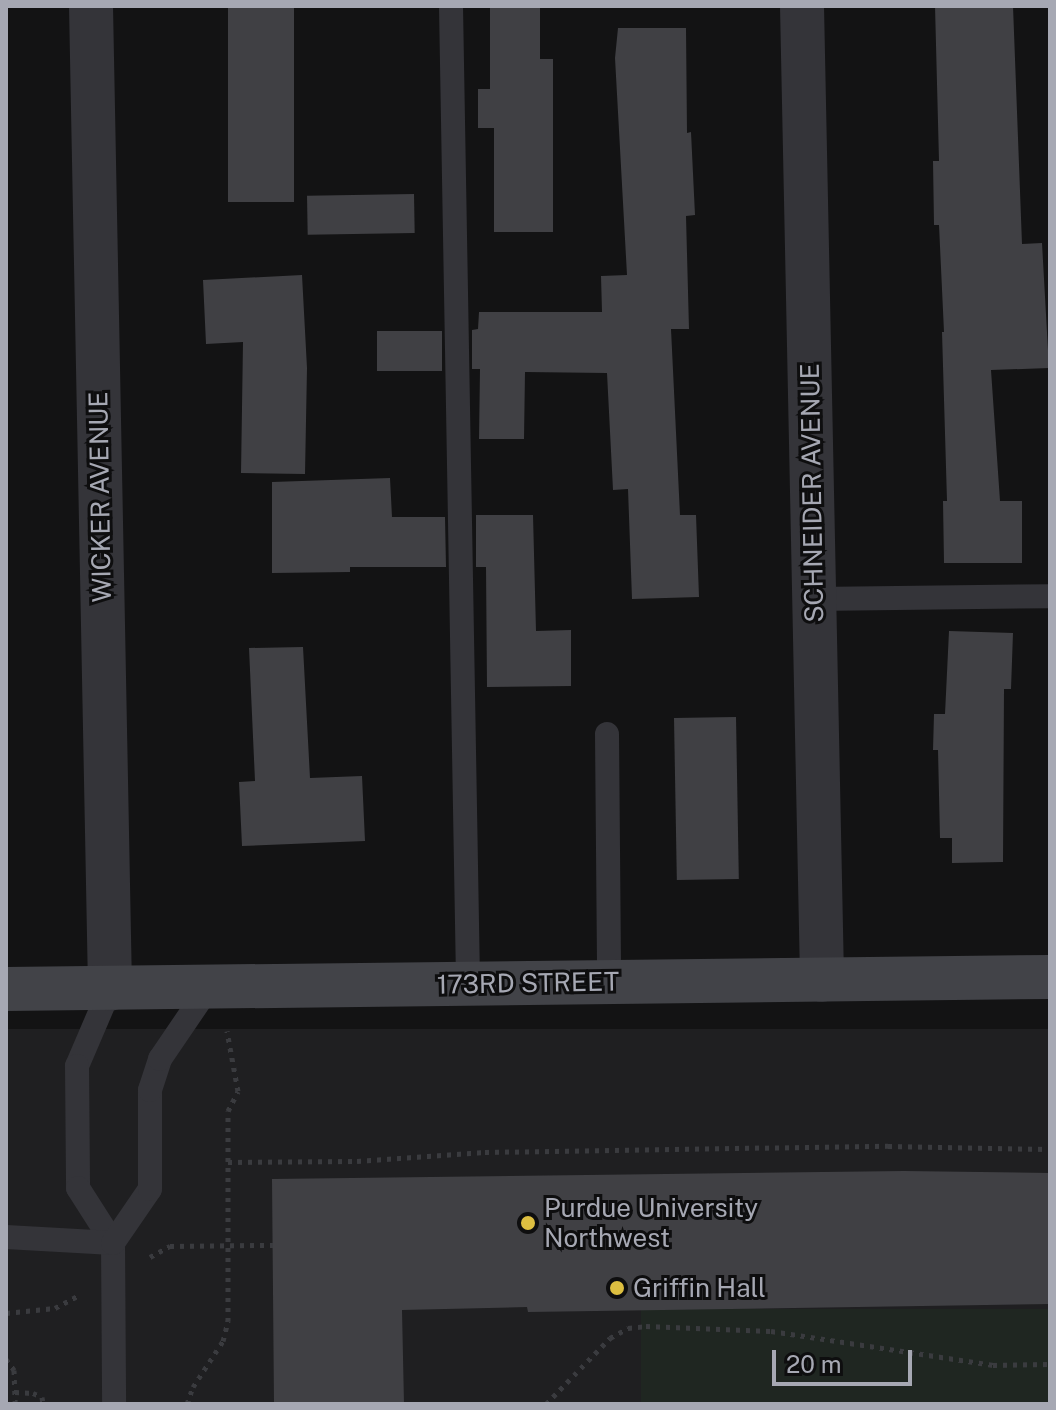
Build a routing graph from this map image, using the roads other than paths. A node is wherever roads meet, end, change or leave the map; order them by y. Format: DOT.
graph roads {
  1 [pos="91,6"];
  2 [pos="451,6"];
  3 [pos="802,6"];
  4 [pos="1050,596"];
  5 [pos="815,599"];
  6 [pos="607,734"];
  7 [pos="1050,977"];
  8 [pos="822,980"];
  9 [pos="609,983"];
  10 [pos="468,984"];
  11 [pos="214,987"];
  12 [pos="6,989"];
  13 [pos="110,989"];
  14 [pos="6,1237"];
  15 [pos="113,1243"];
  16 [pos="114,1404"];
  1 -- 13 [label="street, WICKER AVENUE"];
  2 -- 10 [label="lane"];
  3 -- 5 [label="street, SCHNEIDER AVENUE"];
  4 -- 5 [label="lane"];
  5 -- 8 [label="street, SCHNEIDER AVENUE"];
  6 -- 9 [label="lane"];
  7 -- 8 [label="street, 173RD STREET"];
  8 -- 9 [label="street, 173RD STREET"];
  9 -- 10 [label="street, 173RD STREET"];
  10 -- 11 [label="street, 173RD STREET"];
  11 -- 13 [label="street, 173RD STREET"];
  11 -- 15 [label="lane"];
  12 -- 13 [label="street, 173RD STREET"];
  13 -- 15 [label="lane"];
  14 -- 15 [label="lane"];
  15 -- 16 [label="lane"];
}
